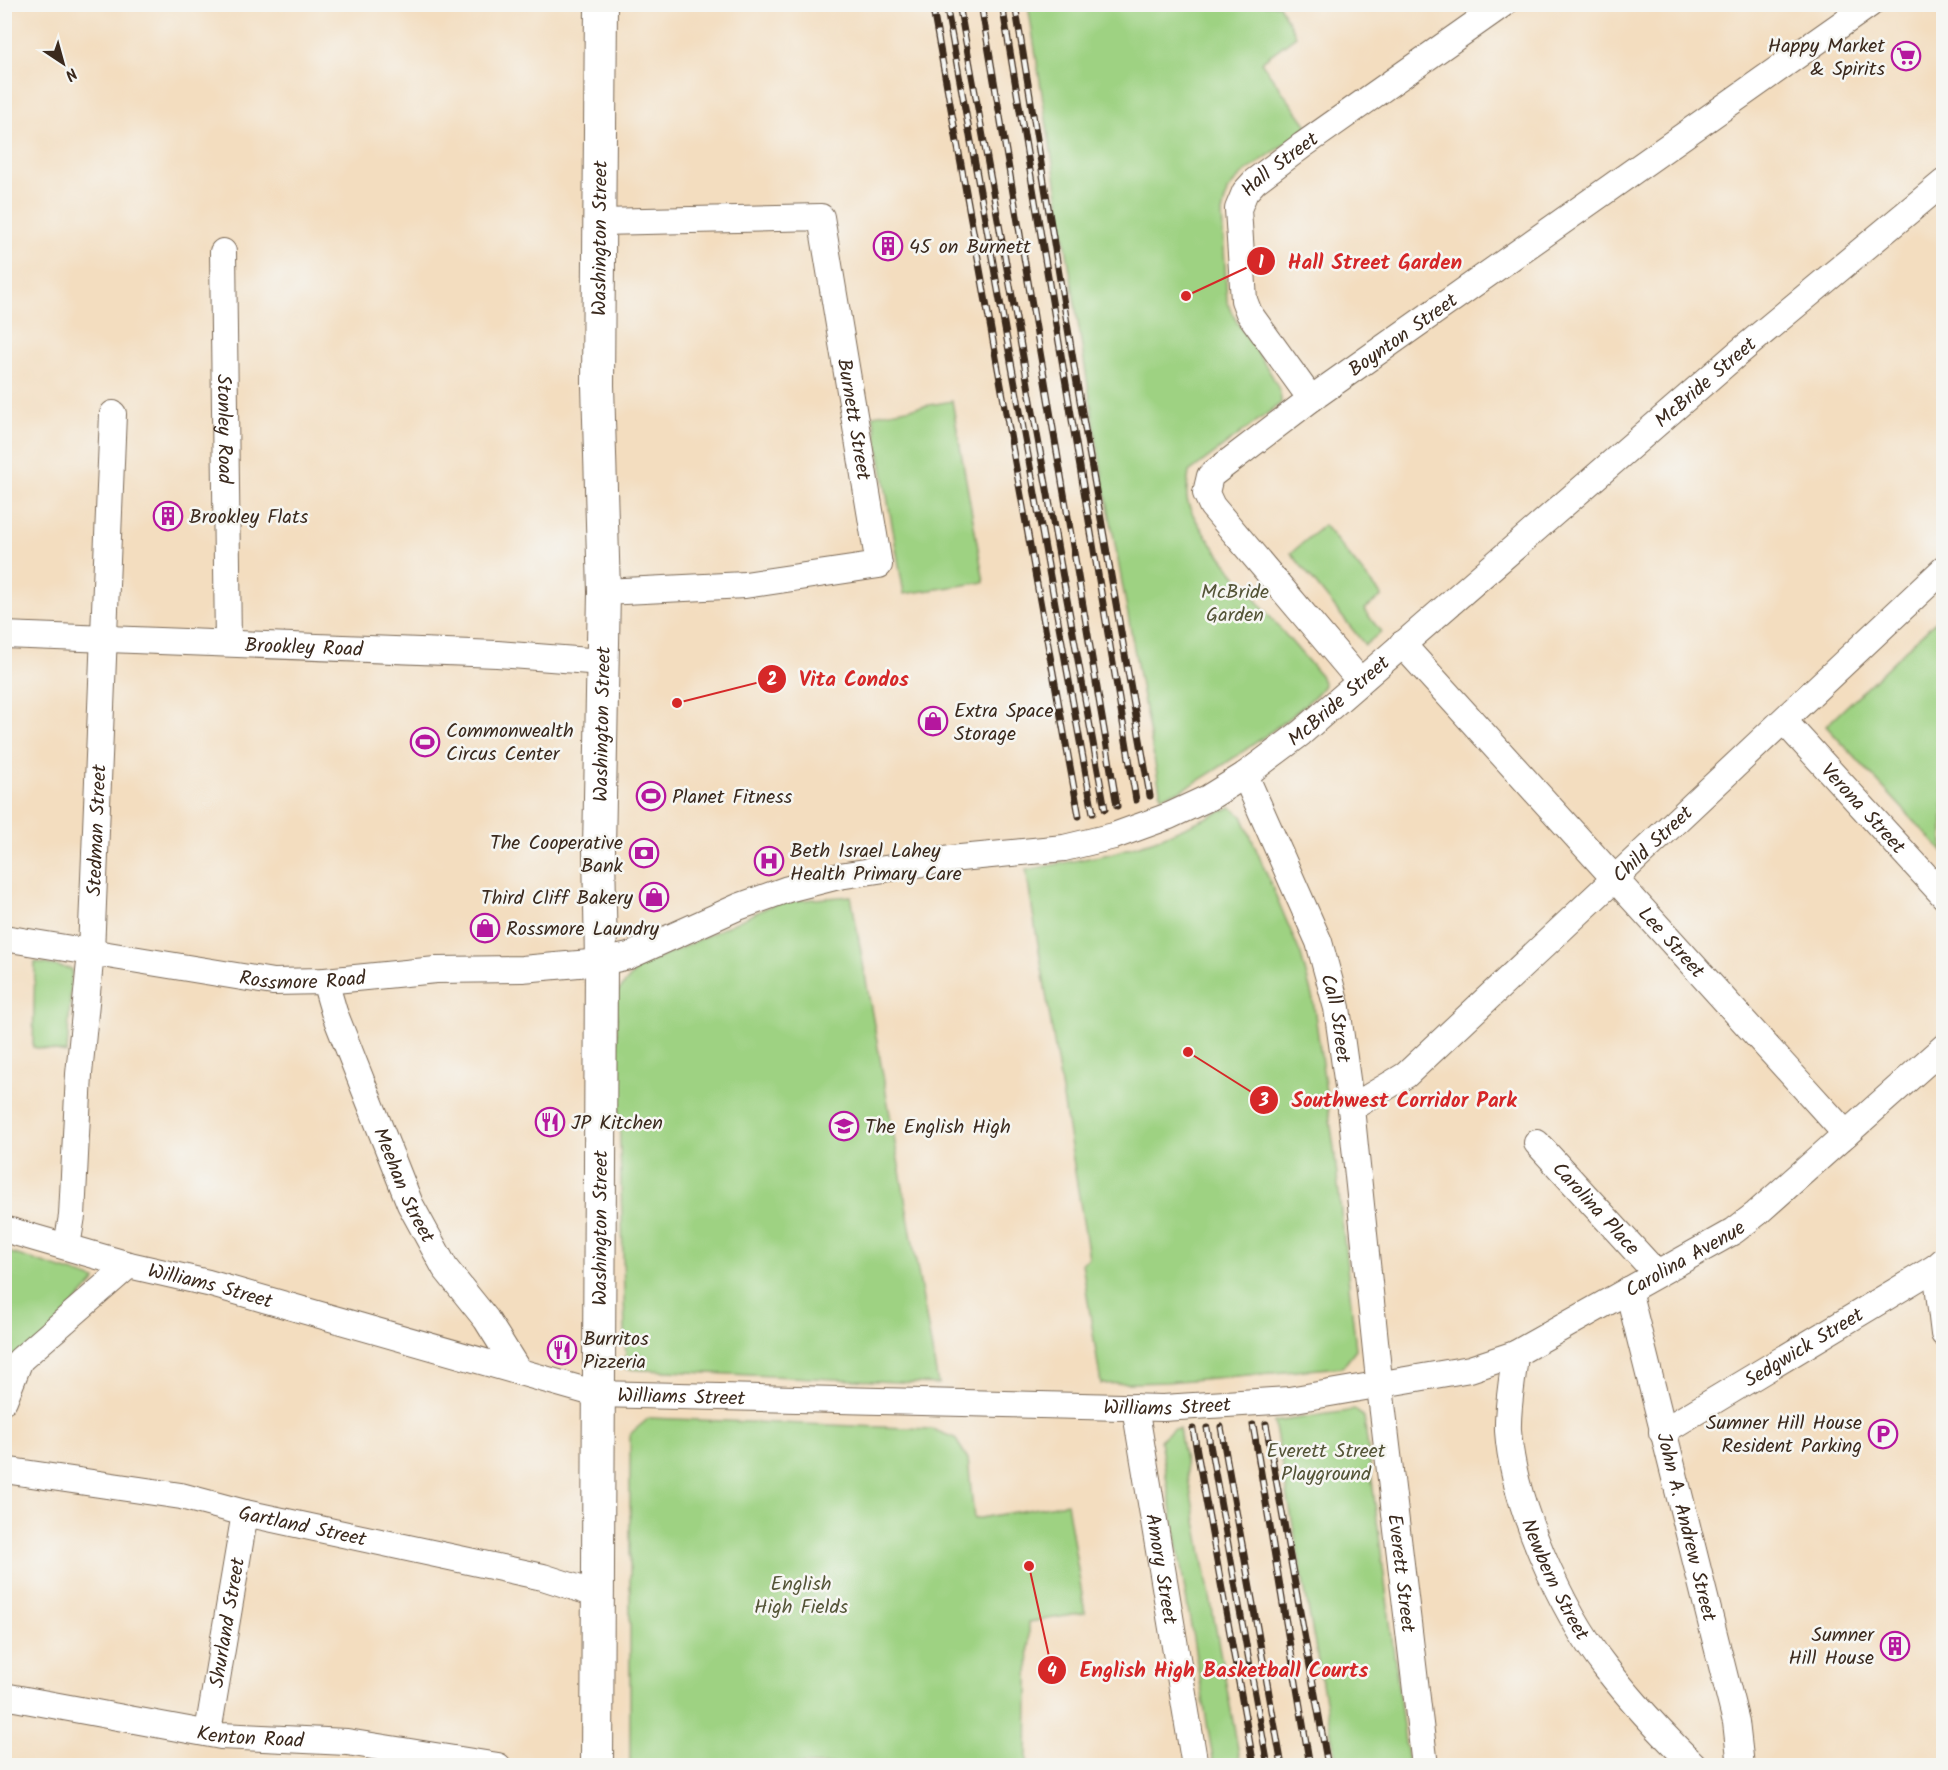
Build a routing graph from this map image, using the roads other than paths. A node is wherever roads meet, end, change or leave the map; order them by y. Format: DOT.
graph roads {
  1 [pos="601,4"];
  2 [pos="1503,4"];
  3 [pos="1870,4"];
  4 [pos="1944,183"];
  5 [pos="600,222"];
  6 [pos="223,252"];
  7 [pos="1311,399"];
  8 [pos="113,414"];
  9 [pos="1944,569"];
  10 [pos="604,592"];
  11 [pos="4,635"];
  12 [pos="105,640"];
  13 [pos="228,643"];
  14 [pos="1402,644"];
  15 [pos="603,662"];
  16 [pos="1360,681"];
  17 [pos="1784,721"];
  18 [pos="1245,776"];
  19 [pos="1617,879"];
  20 [pos="1944,896"];
  21 [pos="4,938"];
  22 [pos="91,952"];
  23 [pos="601,962"];
  24 [pos="325,981"];
  25 [pos="1944,1047"];
  26 [pos="1351,1108"];
  27 [pos="1846,1134"];
  28 [pos="1538,1143"];
  29 [pos="4,1229"];
  30 [pos="67,1246"];
  31 [pos="1940,1264"];
  32 [pos="129,1265"];
  33 [pos="1657,1274"];
  34 [pos="1628,1290"];
  35 [pos="1944,1334"];
  36 [pos="1515,1354"];
  37 [pos="519,1372"];
  38 [pos="1379,1383"];
  39 [pos="597,1394"];
  40 [pos="4,1400"];
  41 [pos="1135,1407"];
  42 [pos="1662,1432"];
  43 [pos="4,1470"];
  44 [pos="245,1513"];
  45 [pos="599,1595"];
  46 [pos="4,1696"];
  47 [pos="208,1732"];
  48 [pos="498,1766"];
  49 [pos="597,1766"];
  50 [pos="1195,1766"];
  51 [pos="1425,1766"];
  52 [pos="1695,1766"];
  53 [pos="1741,1766"];
  1 -- 5 [label="main road, Washington Street"];
  2 -- 7 [label="street, Hall Street"];
  3 -- 7 [label="street, Boynton Street"];
  4 -- 14 [label="street, McBride Street"];
  5 -- 10 [label="main road, Washington Street"];
  5 -- 10 [label="street, Burnett Street"];
  6 -- 13 [label="street, Stonley Road"];
  7 -- 16 [label="street, Boynton Street"];
  8 -- 12 [label="street, Stedman Street"];
  9 -- 17 [label="street, Child Street"];
  10 -- 15 [label="main road, Washington Street"];
  11 -- 12 [label="street, Brookley Road"];
  12 -- 13 [label="street, Brookley Road"];
  12 -- 22 [label="street, Stedman Street"];
  13 -- 15 [label="street, Brookley Road"];
  14 -- 16 [label="street, McBride Street"];
  14 -- 19 [label="street, Lee Street"];
  15 -- 23 [label="main road, Washington Street"];
  16 -- 18 [label="street, McBride Street"];
  17 -- 19 [label="street, Child Street"];
  17 -- 20 [label="street, Verona Street"];
  18 -- 23 [label="street, McBride Street"];
  18 -- 26 [label="street, Call Street"];
  19 -- 26 [label="street, Child Street"];
  19 -- 27 [label="street, Lee Street"];
  21 -- 22 [label="street, Rossmore Road"];
  22 -- 24 [label="street, Rossmore Road"];
  22 -- 30 [label="street, Stedman Street"];
  23 -- 24 [label="street, Rossmore Road"];
  23 -- 39 [label="main road, Washington Street"];
  24 -- 37 [label="street, Meehan Street"];
  25 -- 27 [label="street, Carolina Avenue"];
  26 -- 38 [label="street, Call Street"];
  27 -- 33 [label="street, Carolina Avenue"];
  28 -- 33 [label="street, Carolina Place"];
  29 -- 30 [label="street, Williams Street"];
  30 -- 32 [label="street, Williams Street"];
  31 -- 35 [label="street"];
  31 -- 42 [label="street, Sedgwick Street"];
  32 -- 37 [label="street, Williams Street"];
  32 -- 40 [label="street"];
  33 -- 34 [label="street, Carolina Avenue"];
  34 -- 36 [label="street, Carolina Avenue"];
  34 -- 42 [label="street, John A. Andrew Street"];
  36 -- 38 [label="street, Carolina Avenue"];
  36 -- 52 [label="street, Newbern Street"];
  37 -- 39 [label="street, Williams Street"];
  38 -- 41 [label="street, Williams Street"];
  38 -- 51 [label="street, Everett Street"];
  39 -- 41 [label="street, Williams Street"];
  39 -- 45 [label="main road, Washington Street"];
  41 -- 50 [label="street, Amory Street"];
  42 -- 53 [label="street, John A. Andrew Street"];
  43 -- 44 [label="street, Gartland Street"];
  44 -- 45 [label="street, Gartland Street"];
  44 -- 47 [label="street, Shurland Street"];
  45 -- 49 [label="main road, Washington Street"];
  46 -- 47 [label="street, Kenton Road"];
  47 -- 48 [label="street, Kenton Road"];
}
